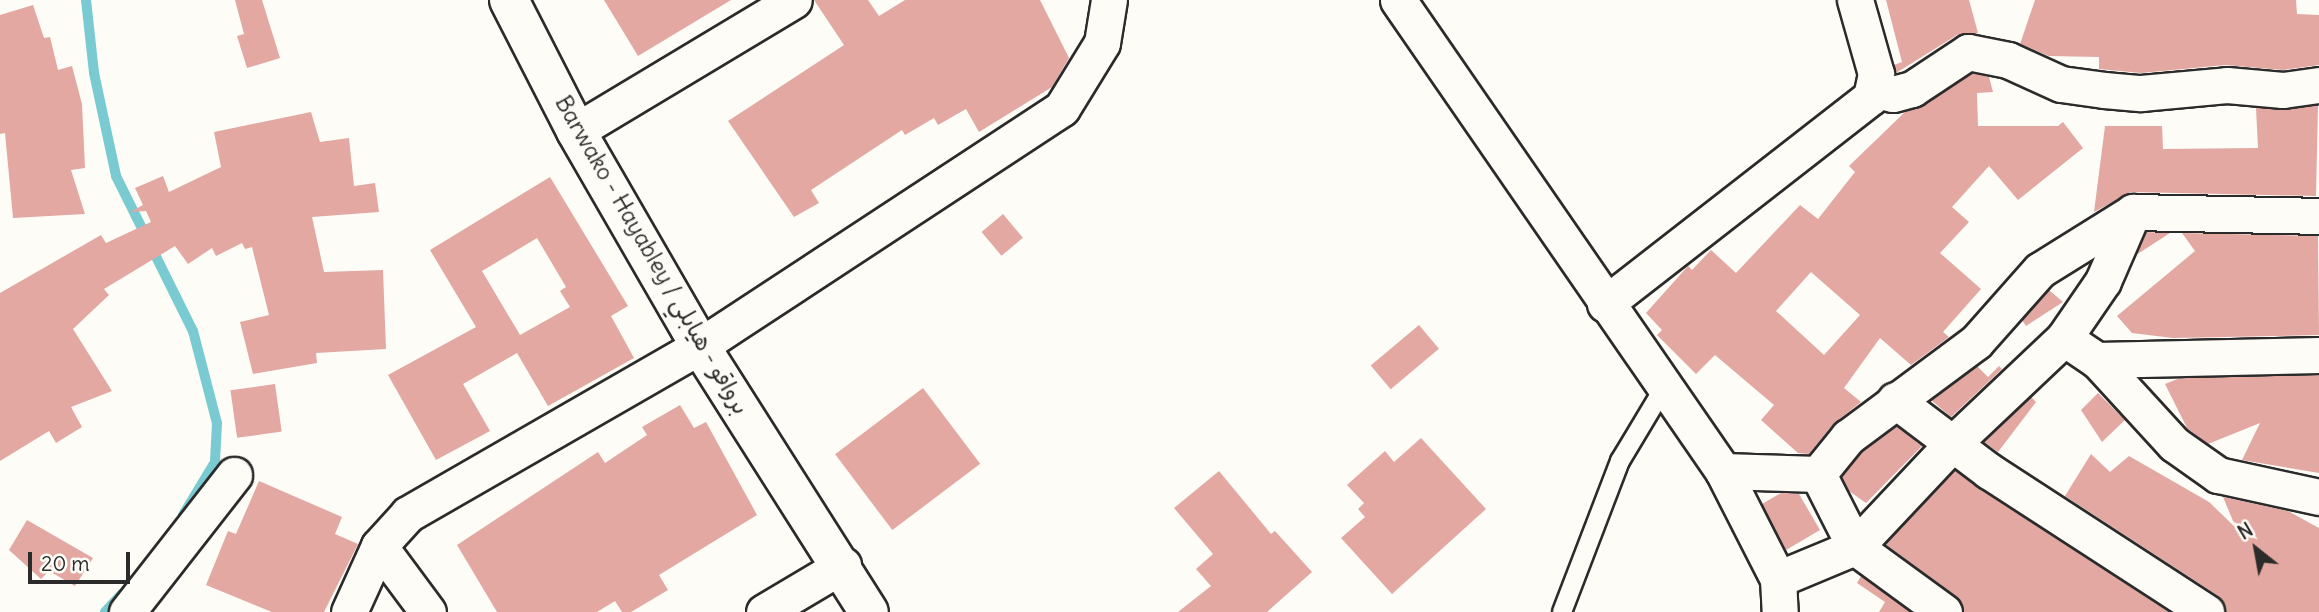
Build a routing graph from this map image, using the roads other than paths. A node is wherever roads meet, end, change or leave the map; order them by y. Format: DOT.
graph roads {
  1 [pos="509,0"];
  2 [pos="1110,0"];
  3 [pos="1398,0"];
  4 [pos="1855,0"];
  5 [pos="785,2"];
  6 [pos="2319,85"];
  7 [pos="1876,90"];
  8 [pos="576,131"];
  9 [pos="2133,212"];
  10 [pos="2319,216"];
  11 [pos="1605,304"];
  12 [pos="2064,338"];
  13 [pos="700,346"];
  14 [pos="2319,355"];
  15 [pos="2097,360"];
  16 [pos="1665,386"];
  17 [pos="1895,400"];
  18 [pos="1951,445"];
  19 [pos="1723,471"];
  20 [pos="1818,474"];
  21 [pos="234,475"];
  22 [pos="2319,497"];
  23 [pos="379,546"];
  24 [pos="1855,547"];
  25 [pos="843,565"];
  26 [pos="1779,596"];
  27 [pos="127,612"];
  28 [pos="349,612"];
  29 [pos="428,612"];
  30 [pos="764,612"];
  31 [pos="870,612"];
  32 [pos="1562,612"];
  33 [pos="1944,612"];
  34 [pos="2206,612"];
  1 -- 8 [label="main road, Barwako - Hayabley / برواقو - هيابلي"];
  2 -- 13 [label="street"];
  3 -- 11 [label="street"];
  4 -- 7 [label="street"];
  5 -- 8 [label="street"];
  6 -- 7 [label="street"];
  7 -- 11 [label="street"];
  8 -- 13 [label="main road, Barwako - Hayabley / برواقو - هيابلي"];
  9 -- 10 [label="street"];
  9 -- 12 [label="street"];
  9 -- 17 [label="street"];
  11 -- 16 [label="street"];
  12 -- 15 [label="street"];
  12 -- 18 [label="street"];
  13 -- 23 [label="street"];
  13 -- 25 [label="main road, Barwako - Hayabley / برواقو - هيابلي"];
  14 -- 15 [label="street"];
  15 -- 22 [label="street"];
  16 -- 19 [label="street"];
  16 -- 32 [label="lane"];
  17 -- 18 [label="street"];
  17 -- 20 [label="street"];
  18 -- 24 [label="street"];
  18 -- 34 [label="street"];
  19 -- 20 [label="street"];
  19 -- 26 [label="street"];
  20 -- 24 [label="street"];
  21 -- 27 [label="street"];
  23 -- 28 [label="street"];
  23 -- 29 [label="street"];
  24 -- 26 [label="street"];
  24 -- 33 [label="street"];
  25 -- 30 [label="street"];
  25 -- 31 [label="main road, Barwako - Hayabley / برواقو - هيابلي"];
}
